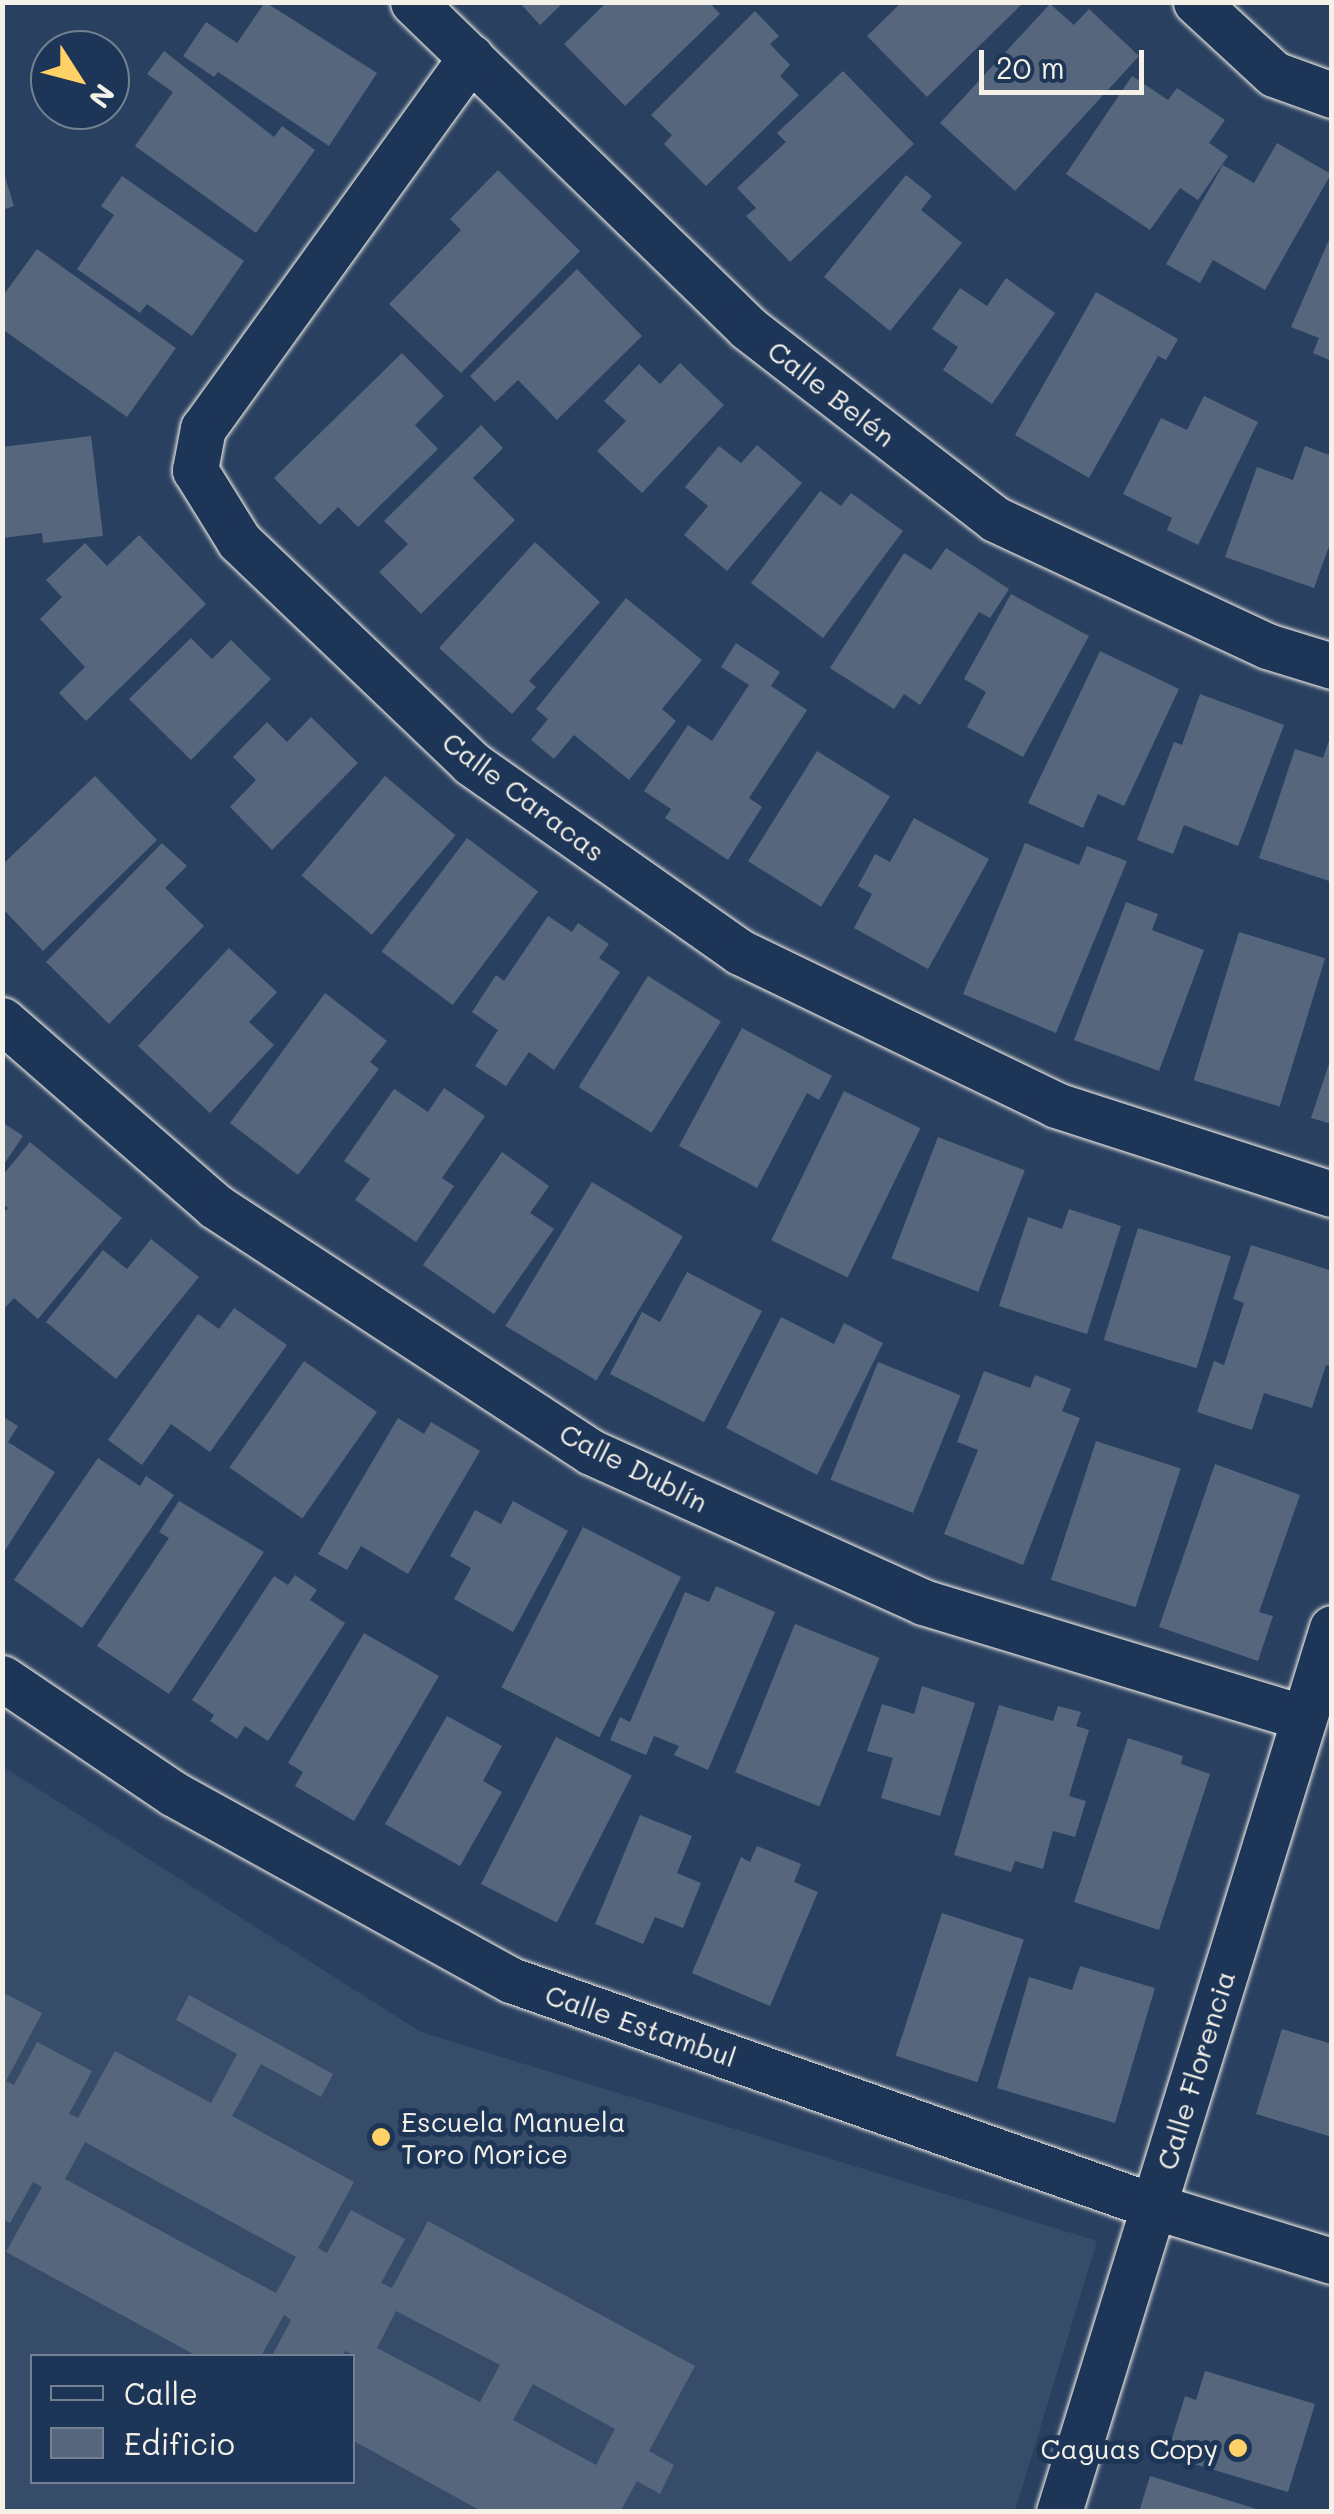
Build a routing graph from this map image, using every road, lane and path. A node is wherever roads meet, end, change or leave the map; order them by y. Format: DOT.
graph roads {
  1 [pos="412,2"];
  2 [pos="1196,2"];
  3 [pos="471,57"];
  4 [pos="1332,95"];
  5 [pos="1332,666"];
  6 [pos="2,1020"];
  7 [pos="1332,1194"];
  8 [pos="1332,1628"];
  9 [pos="2,1678"];
  10 [pos="1304,1718"];
  11 [pos="1153,2206"];
  12 [pos="1332,2261"];
  13 [pos="1059,2512"];
  1 -- 3 [label="street, Calle Belén"];
  2 -- 4 [label="street"];
  3 -- 5 [label="street, Calle Belén"];
  3 -- 7 [label="street, Calle Caracas"];
  6 -- 10 [label="street, Calle Dublín"];
  8 -- 10 [label="street, Calle Florencia"];
  9 -- 11 [label="street, Calle Estambul"];
  10 -- 11 [label="street, Calle Florencia"];
  11 -- 12 [label="street, Calle Estambul"];
  11 -- 13 [label="street, Calle Florencia"];
}
